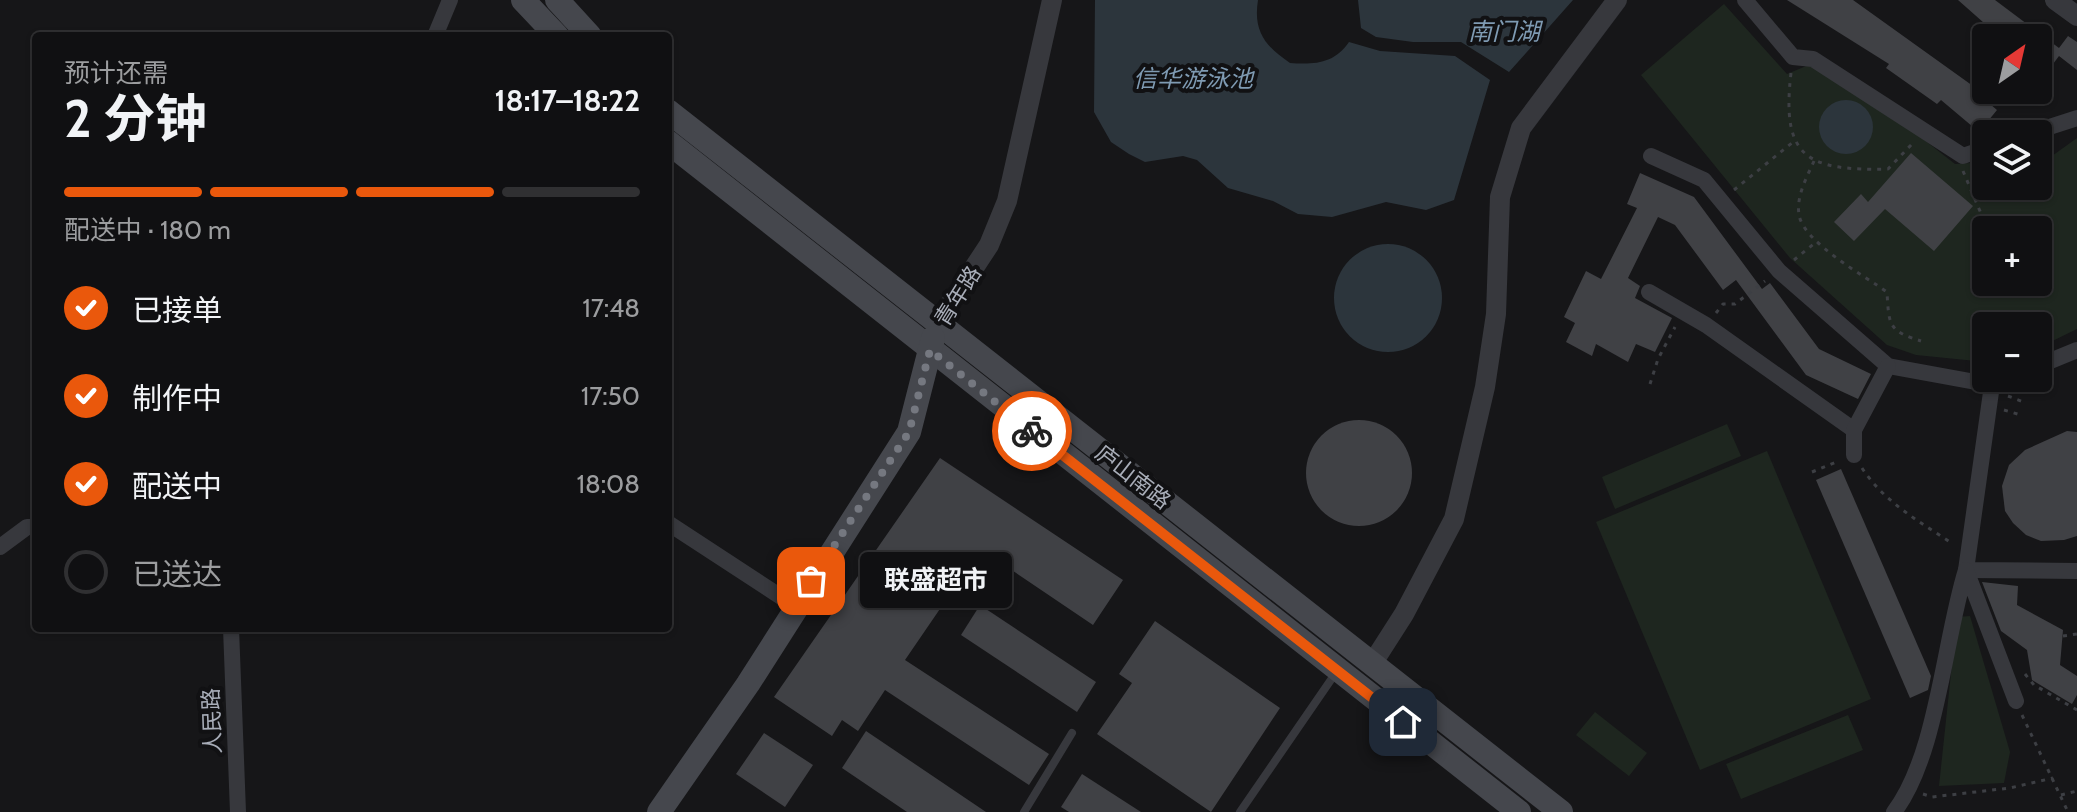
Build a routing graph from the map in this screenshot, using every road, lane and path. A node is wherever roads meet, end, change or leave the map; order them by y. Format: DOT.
graph roads {
  1 [pos="523,0"];
  2 [pos="557,0"];
  3 [pos="1052,0"];
  4 [pos="1617,0"];
  5 [pos="1745,0"];
  6 [pos="2055,0"];
  7 [pos="446,8"];
  8 [pos="2077,16"];
  9 [pos="437,32"];
  10 [pos="553,32"];
  11 [pos="586,32"];
  12 [pos="1793,57"];
  13 [pos="672,114"];
  14 [pos="2077,118"];
  15 [pos="2052,126"];
  16 [pos="1924,130"];
  17 [pos="1793,142"];
  18 [pos="672,145"];
  19 [pos="1972,153"];
  20 [pos="1651,156"];
  21 [pos="1963,156"];
  22 [pos="1814,161"];
  23 [pos="1721,201"];
  24 [pos="1982,216"];
  25 [pos="1817,242"];
  26 [pos="1779,271"];
  27 [pos="1649,292"];
  28 [pos="1682,313"];
  29 [pos="937,324"];
  30 [pos="1706,325"];
  31 [pos="1921,341"];
  32 [pos="930,350"];
  33 [pos="2077,350"];
  34 [pos="2052,360"];
  35 [pos="1888,366"];
  36 [pos="1650,384"];
  37 [pos="1972,384"];
  38 [pos="1999,392"];
  39 [pos="2003,392"];
  40 [pos="2026,403"];
  41 [pos="1854,430"];
  42 [pos="1854,455"];
  43 [pos="1812,472"];
  44 [pos="672,526"];
  45 [pos="32,527"];
  46 [pos="0,547"];
  47 [pos="1966,562"];
  48 [pos="2077,571"];
  49 [pos="795,606"];
  50 [pos="231,632"];
  51 [pos="2077,634"];
  52 [pos="2063,636"];
  53 [pos="1372,664"];
  54 [pos="2016,664"];
  55 [pos="1338,671"];
  56 [pos="2016,701"];
  57 [pos="2077,710"];
  58 [pos="1072,733"];
  59 [pos="2053,778"];
  60 [pos="2077,791"];
  61 [pos="2061,796"];
  62 [pos="1932,797"];
  63 [pos="238,812"];
  64 [pos="659,812"];
  65 [pos="1024,812"];
  66 [pos="1240,812"];
  67 [pos="1519,812"];
  68 [pos="1561,812"];
  69 [pos="1894,812"];
  70 [pos="2068,812"];
  1 -- 10 [label="main road"];
  2 -- 11 [label="main road"];
  3 -- 29 [label="street, 青年路"];
  4 -- 53 [label="street"];
  5 -- 12 [label="street"];
  6 -- 8 [label="street"];
  7 -- 9 [label="street"];
  12 -- 16 [label="street"];
  12 -- 17 [label="path"];
  13 -- 29 [label="main road, 庐山南路"];
  14 -- 15 [label="street"];
  16 -- 21 [label="street"];
  16 -- 22 [label="path"];
  17 -- 22 [label="path"];
  17 -- 23 [label="path"];
  18 -- 32 [label="main road, 庐山南路"];
  19 -- 21 [label="street"];
  20 -- 23 [label="street"];
  21 -- 24 [label="path"];
  22 -- 25 [label="path"];
  23 -- 26 [label="street"];
  25 -- 26 [label="path"];
  25 -- 31 [label="path"];
  26 -- 30 [label="path"];
  26 -- 35 [label="street"];
  27 -- 28 [label="street"];
  28 -- 30 [label="street"];
  28 -- 36 [label="path"];
  29 -- 32 [label="main road, 青年路"];
  29 -- 53 [label="main road, 庐山南路"];
  30 -- 41 [label="street"];
  32 -- 49 [label="main road, 青年路"];
  32 -- 55 [label="main road, 庐山南路"];
  33 -- 34 [label="street"];
  35 -- 37 [label="street"];
  35 -- 41 [label="street"];
  38 -- 47 [label="street"];
  39 -- 40 [label="path"];
  41 -- 42 [label="street"];
  42 -- 43 [label="path"];
  42 -- 47 [label="path"];
  44 -- 49 [label="street"];
  45 -- 46 [label="street"];
  47 -- 48 [label="street"];
  47 -- 56 [label="street"];
  47 -- 69 [label="street"];
  49 -- 64 [label="main road, 青年路"];
  50 -- 63 [label="street, 人民路"];
  51 -- 52 [label="path"];
  53 -- 68 [label="main road, 庐山南路"];
  54 -- 57 [label="path"];
  55 -- 66 [label="lane"];
  55 -- 67 [label="main road, 庐山南路"];
  56 -- 59 [label="path"];
  58 -- 65 [label="lane"];
  59 -- 61 [label="path"];
  59 -- 62 [label="path"];
  60 -- 61 [label="path"];
  61 -- 70 [label="path"];
}
